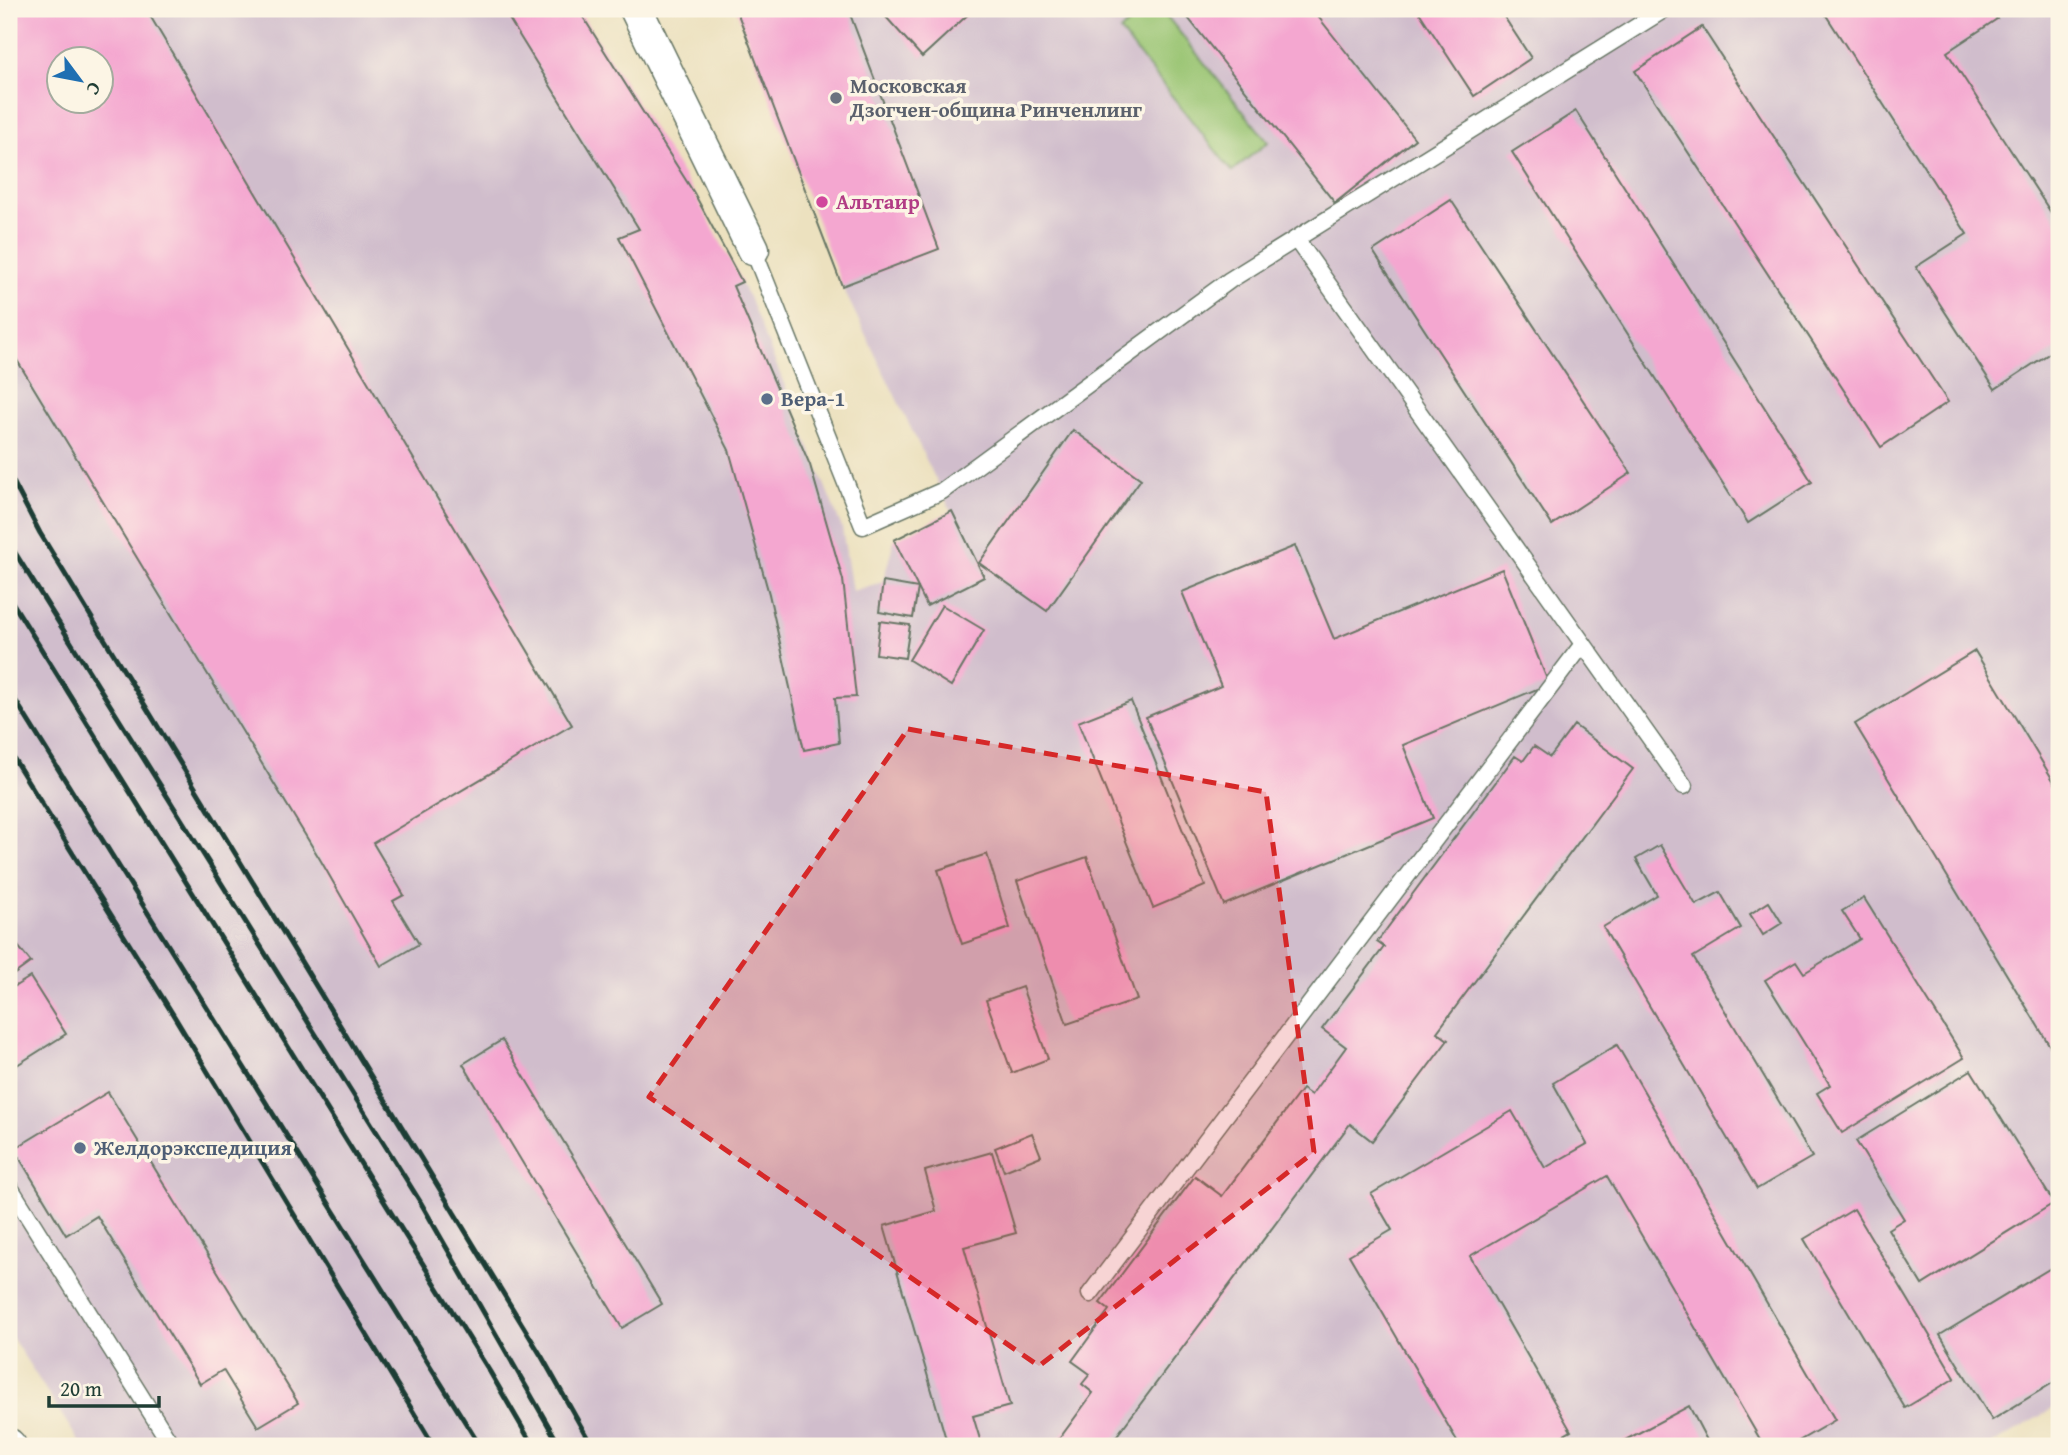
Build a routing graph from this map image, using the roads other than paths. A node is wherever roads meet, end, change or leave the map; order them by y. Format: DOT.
graph roads {
  1 [pos="636,9"];
  2 [pos="1665,9"];
  3 [pos="1296,239"];
  4 [pos="752,250"];
  5 [pos="1583,644"];
  6 [pos="1684,786"];
  7 [pos="9,1186"];
  8 [pos="1090,1294"];
  9 [pos="172,1446"];
  1 -- 4 [label="street"];
  2 -- 3 [label="lane"];
  3 -- 4 [label="lane"];
  3 -- 5 [label="lane"];
  5 -- 6 [label="lane"];
  5 -- 8 [label="lane"];
  7 -- 9 [label="lane"];
}
